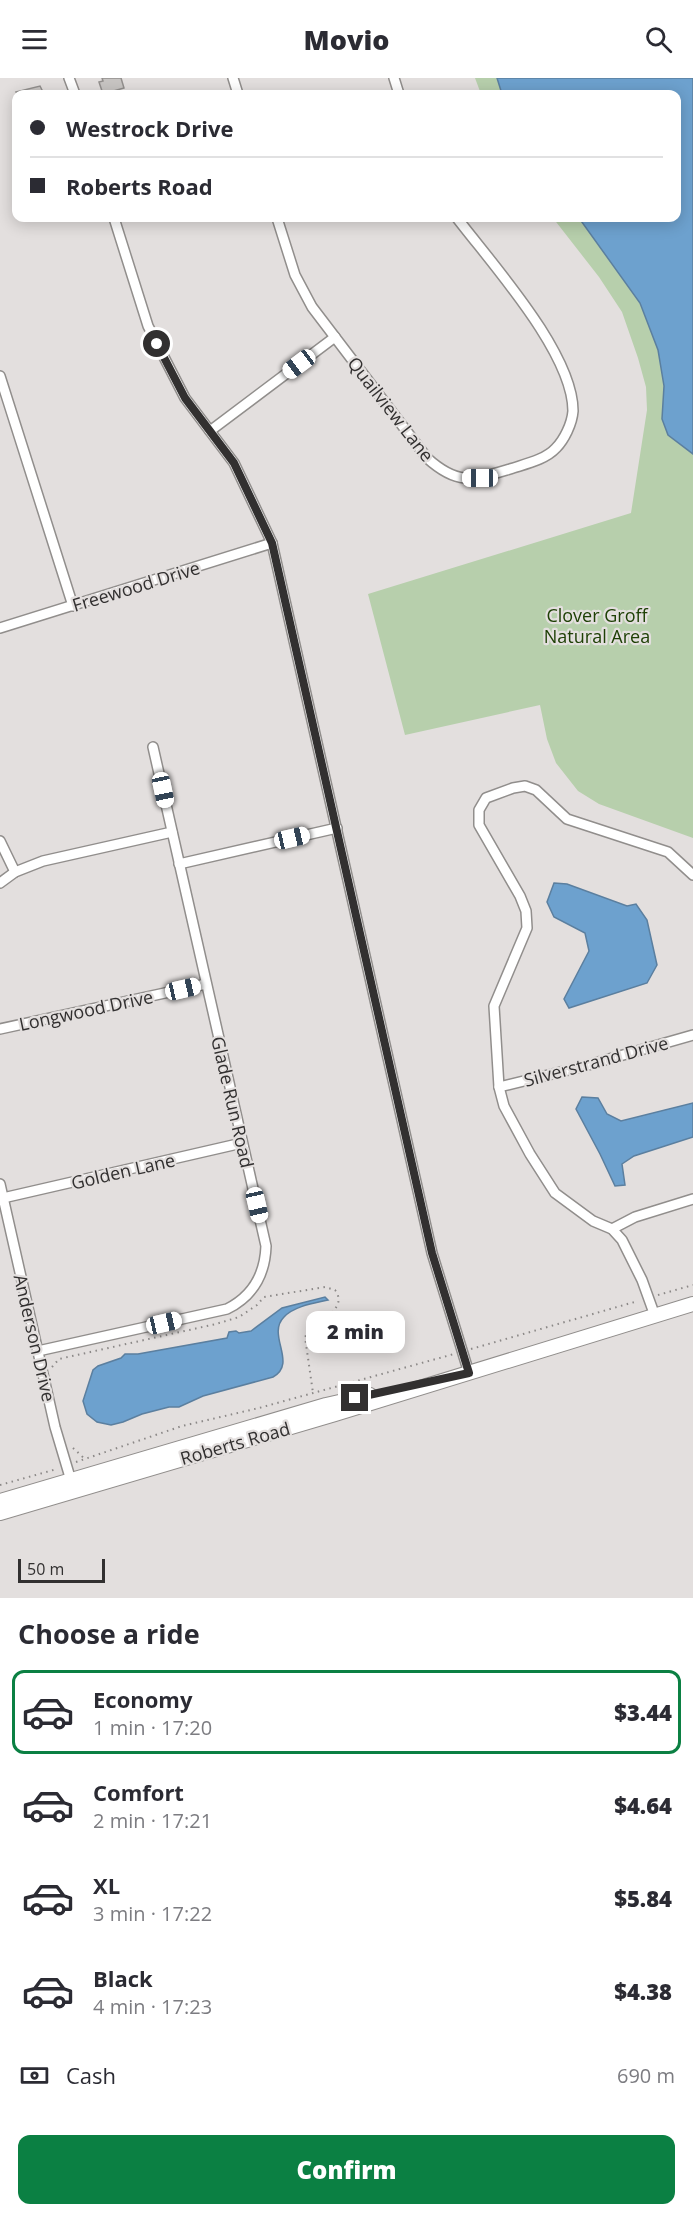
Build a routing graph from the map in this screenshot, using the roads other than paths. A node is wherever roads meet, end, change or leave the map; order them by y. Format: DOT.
graph roads {
  1 [pos="115,222"];
  2 [pos="278,222"];
  3 [pos="460,222"];
  4 [pos="335,337"];
  5 [pos="0,376"];
  6 [pos="210,431"];
  7 [pos="272,543"];
  8 [pos="73,606"];
  9 [pos="0,628"];
  10 [pos="153,747"];
  11 [pos="337,828"];
  12 [pos="172,832"];
  13 [pos="0,841"];
  14 [pos="179,864"];
  15 [pos="15,872"];
  16 [pos="693,875"];
  17 [pos="0,883"];
  18 [pos="206,984"];
  19 [pos="0,1029"];
  20 [pos="693,1035"];
  21 [pos="499,1087"];
  22 [pos="242,1143"];
  23 [pos="0,1184"];
  24 [pos="3,1198"];
  25 [pos="693,1199"];
  26 [pos="612,1229"];
  27 [pos="693,1304"];
  28 [pos="655,1316"];
  29 [pos="38,1351"];
  30 [pos="469,1373"];
  31 [pos="72,1485"];
  32 [pos="3,1508"];
  1 -- 6 [label="street"];
  2 -- 4 [label="street, Quailview Lane"];
  3 -- 4 [label="street, Quailview Lane"];
  4 -- 6 [label="street"];
  5 -- 8 [label="street"];
  6 -- 7 [label="street"];
  7 -- 8 [label="street, Freewood Drive"];
  7 -- 11 [label="street"];
  8 -- 9 [label="street, Freewood Drive"];
  10 -- 12 [label="street, Glade Run Road"];
  11 -- 14 [label="street"];
  11 -- 30 [label="street"];
  12 -- 14 [label="street, Glade Run Road"];
  12 -- 15 [label="street"];
  13 -- 15 [label="street"];
  14 -- 18 [label="street, Glade Run Road"];
  15 -- 17 [label="street"];
  16 -- 21 [label="street"];
  18 -- 19 [label="street, Longwood Drive"];
  18 -- 22 [label="street, Glade Run Road"];
  20 -- 21 [label="street, Silverstrand Drive"];
  21 -- 26 [label="street"];
  22 -- 24 [label="street, Golden Lane"];
  22 -- 29 [label="street, Glade Run Road"];
  23 -- 24 [label="street, Anderson Drive"];
  24 -- 29 [label="street, Anderson Drive"];
  25 -- 26 [label="street"];
  26 -- 28 [label="street"];
  27 -- 28 [label="main road, Roberts Road"];
  28 -- 30 [label="main road, Roberts Road"];
  29 -- 31 [label="street, Anderson Drive"];
  30 -- 31 [label="main road, Roberts Road"];
  31 -- 32 [label="main road, Roberts Road"];
}
